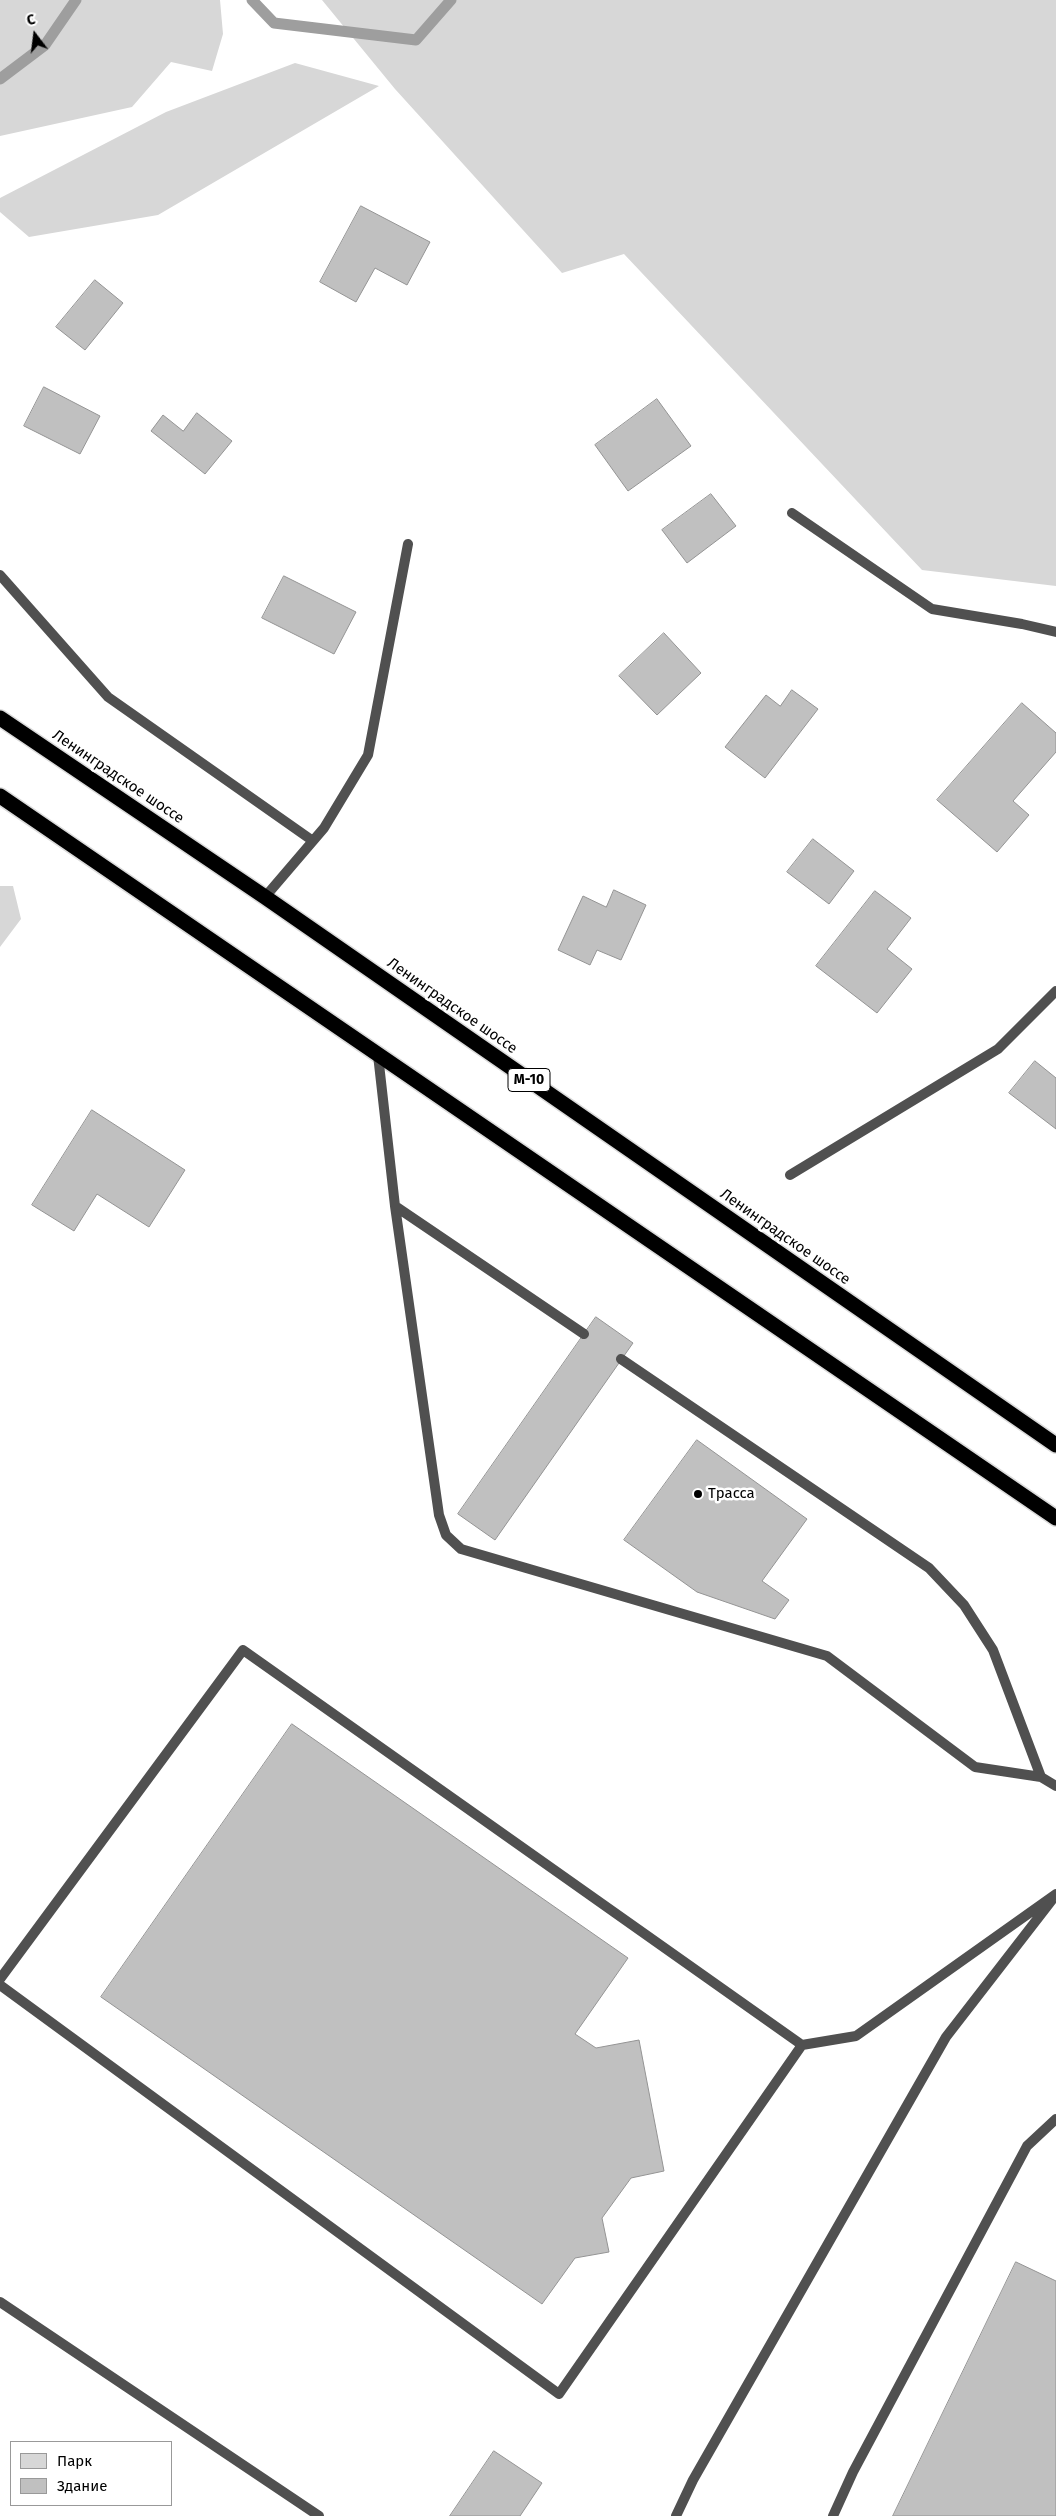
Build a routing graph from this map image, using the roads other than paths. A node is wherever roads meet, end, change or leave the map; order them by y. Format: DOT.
graph roads {
  1 [pos="792,513"];
  2 [pos="408,544"];
  3 [pos="0,576"];
  4 [pos="1056,632"];
  5 [pos="0,718"];
  6 [pos="0,796"];
  7 [pos="313,841"];
  8 [pos="265,897"];
  9 [pos="1056,991"];
  10 [pos="378,1055"];
  11 [pos="790,1175"];
  12 [pos="395,1206"];
  13 [pos="584,1334"];
  14 [pos="621,1359"];
  15 [pos="1056,1445"];
  16 [pos="1052,1516"];
  17 [pos="1056,1528"];
  18 [pos="1041,1777"];
  19 [pos="1056,1786"];
  20 [pos="1056,1894"];
  21 [pos="0,1979"];
  22 [pos="0,1985"];
  23 [pos="802,2045"];
  24 [pos="1056,2119"];
  25 [pos="0,2302"];
  26 [pos="318,2516"];
  27 [pos="676,2516"];
  28 [pos="833,2516"];
  1 -- 4 [label="lane"];
  2 -- 7 [label="lane"];
  3 -- 7 [label="lane"];
  5 -- 8 [label="highway, Ленинградское шоссе / М-10"];
  6 -- 10 [label="highway"];
  7 -- 8 [label="lane"];
  8 -- 15 [label="highway, Ленинградское шоссе / М-10"];
  9 -- 11 [label="lane"];
  10 -- 12 [label="lane"];
  10 -- 16 [label="highway"];
  12 -- 13 [label="lane"];
  12 -- 18 [label="lane"];
  14 -- 18 [label="lane"];
  16 -- 17 [label="lane"];
  18 -- 19 [label="lane"];
  20 -- 23 [label="lane"];
  20 -- 27 [label="lane"];
  21 -- 23 [label="lane"];
  22 -- 23 [label="lane"];
  24 -- 28 [label="lane"];
  25 -- 26 [label="lane"];
}
